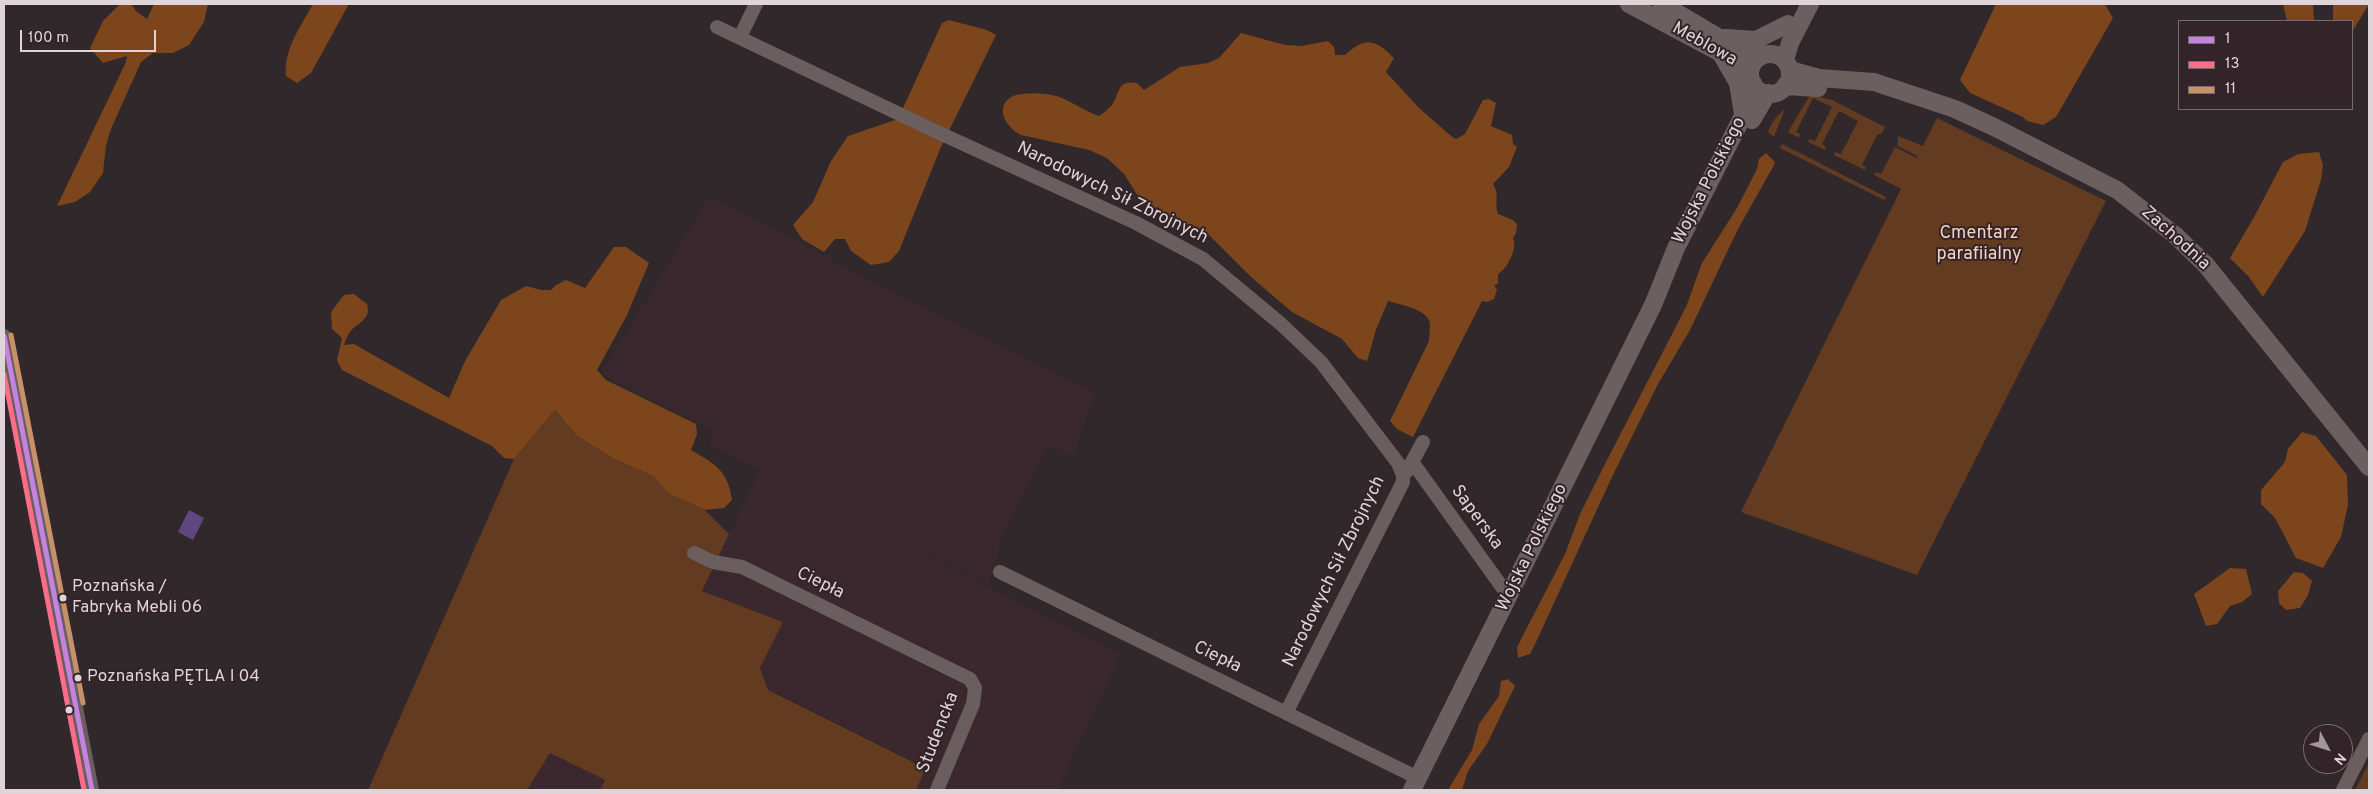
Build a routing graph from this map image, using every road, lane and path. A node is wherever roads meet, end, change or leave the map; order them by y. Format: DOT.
graph roads {
  1 [pos="756,4"];
  2 [pos="1629,4"];
  3 [pos="1662,4"];
  4 [pos="1799,4"];
  5 [pos="1810,4"];
  6 [pos="1788,24"];
  7 [pos="717,27"];
  8 [pos="740,37"];
  9 [pos="1722,46"];
  10 [pos="1778,65"];
  11 [pos="1752,79"];
  12 [pos="1768,93"];
  13 [pos="1744,115"];
  14 [pos="1653,305"];
  15 [pos="4,336"];
  16 [pos="1423,442"];
  17 [pos="1413,463"];
  18 [pos="2369,468"];
  19 [pos="1403,474"];
  20 [pos="694,553"];
  21 [pos="1000,572"];
  22 [pos="1511,592"];
  23 [pos="975,688"];
  24 [pos="1286,713"];
  25 [pos="2369,739"];
  26 [pos="1415,784"];
  27 [pos="92,790"];
  28 [pos="937,790"];
  29 [pos="2343,790"];
  1 -- 8 [label="street"];
  2 -- 9 [label="main road, Meblowa"];
  3 -- 9 [label="main road, Meblowa"];
  4 -- 6 [label="main road"];
  5 -- 10 [label="main road"];
  6 -- 9 [label="main road"];
  6 -- 10 [label="main road"];
  7 -- 8 [label="street, Narodowych Sił Zbrojnych"];
  8 -- 19 [label="street, Narodowych Sił Zbrojnych"];
  9 -- 10 [label="main road, Meblowa"];
  9 -- 11 [label="main road, Meblowa"];
  9 -- 13 [label="main road"];
  10 -- 11 [label="main road, Wojska Polskiego"];
  10 -- 12 [label="main road"];
  10 -- 18 [label="main road, Zachodnia"];
  11 -- 12 [label="main road, Meblowa"];
  11 -- 13 [label="main road, Wojska Polskiego"];
  12 -- 14 [label="main road, Wojska Polskiego"];
  13 -- 14 [label="main road, Wojska Polskiego"];
  14 -- 22 [label="main road, Wojska Polskiego"];
  15 -- 27 [label="street"];
  16 -- 17 [label="street"];
  17 -- 19 [label="street"];
  17 -- 22 [label="street, Saperska"];
  19 -- 24 [label="street, Narodowych Sił Zbrojnych"];
  20 -- 23 [label="street, Ciepła"];
  21 -- 24 [label="street, Ciepła"];
  22 -- 26 [label="main road, Wojska Polskiego"];
  23 -- 28 [label="street, Studencka"];
  24 -- 26 [label="street, Ciepła"];
  25 -- 29 [label="street"];
}
